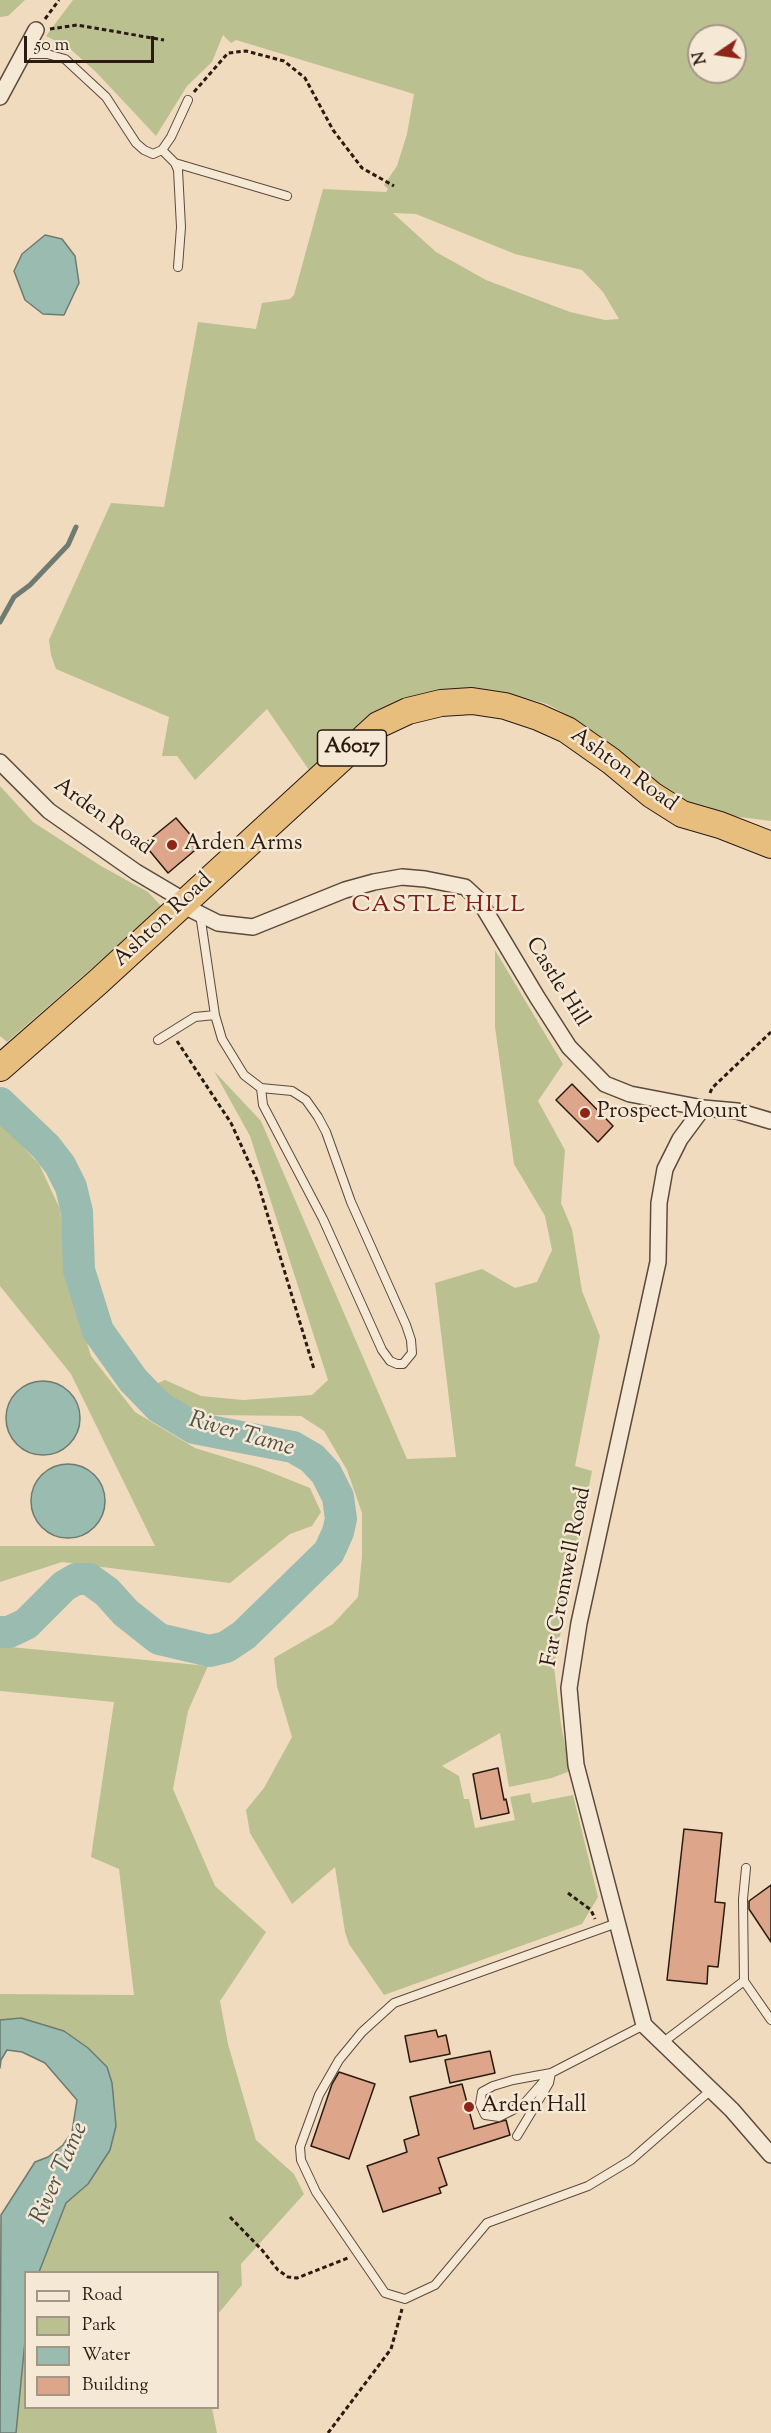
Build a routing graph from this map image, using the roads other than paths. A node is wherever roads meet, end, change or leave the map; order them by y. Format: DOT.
graph roads {
  1 [pos="36,30"];
  2 [pos="24,54"];
  3 [pos="0,97"];
  4 [pos="188,100"];
  5 [pos="162,150"];
  6 [pos="175,163"];
  7 [pos="287,196"];
  8 [pos="178,267"];
  9 [pos="0,762"];
  10 [pos="771,845"];
  11 [pos="192,908"];
  12 [pos="215,1016"];
  13 [pos="158,1040"];
  14 [pos="2,1066"];
  15 [pos="261,1088"];
  16 [pos="703,1108"];
  17 [pos="771,1121"];
  18 [pos="746,1868"];
  19 [pos="619,1922"];
  20 [pos="744,1981"];
  21 [pos="771,2020"];
  22 [pos="644,2025"];
  23 [pos="662,2043"];
  24 [pos="551,2073"];
  25 [pos="711,2090"];
  26 [pos="517,2136"];
  27 [pos="771,2155"];
  1 -- 2 [label="street"];
  2 -- 3 [label="street"];
  2 -- 5 [label="lane"];
  4 -- 5 [label="lane"];
  5 -- 6 [label="lane"];
  6 -- 7 [label="lane"];
  6 -- 8 [label="lane"];
  9 -- 11 [label="street, Arden Road"];
  10 -- 11 [label="highway, Ashton Road / A6017"];
  11 -- 12 [label="lane"];
  11 -- 14 [label="highway, Ashton Road / A6017"];
  11 -- 16 [label="street, Castle Hill"];
  12 -- 13 [label="lane"];
  12 -- 15 [label="lane"];
  15 -- 15 [label="lane"];
  16 -- 17 [label="street, Castle Hill"];
  16 -- 19 [label="street, Far Cromwell Road"];
  18 -- 20 [label="lane"];
  19 -- 22 [label="street, Far Cromwell Road"];
  19 -- 25 [label="lane"];
  20 -- 21 [label="lane"];
  20 -- 23 [label="lane"];
  22 -- 23 [label="street"];
  22 -- 24 [label="lane"];
  23 -- 25 [label="street"];
  24 -- 24 [label="lane"];
  24 -- 26 [label="lane"];
  25 -- 27 [label="street"];
}
